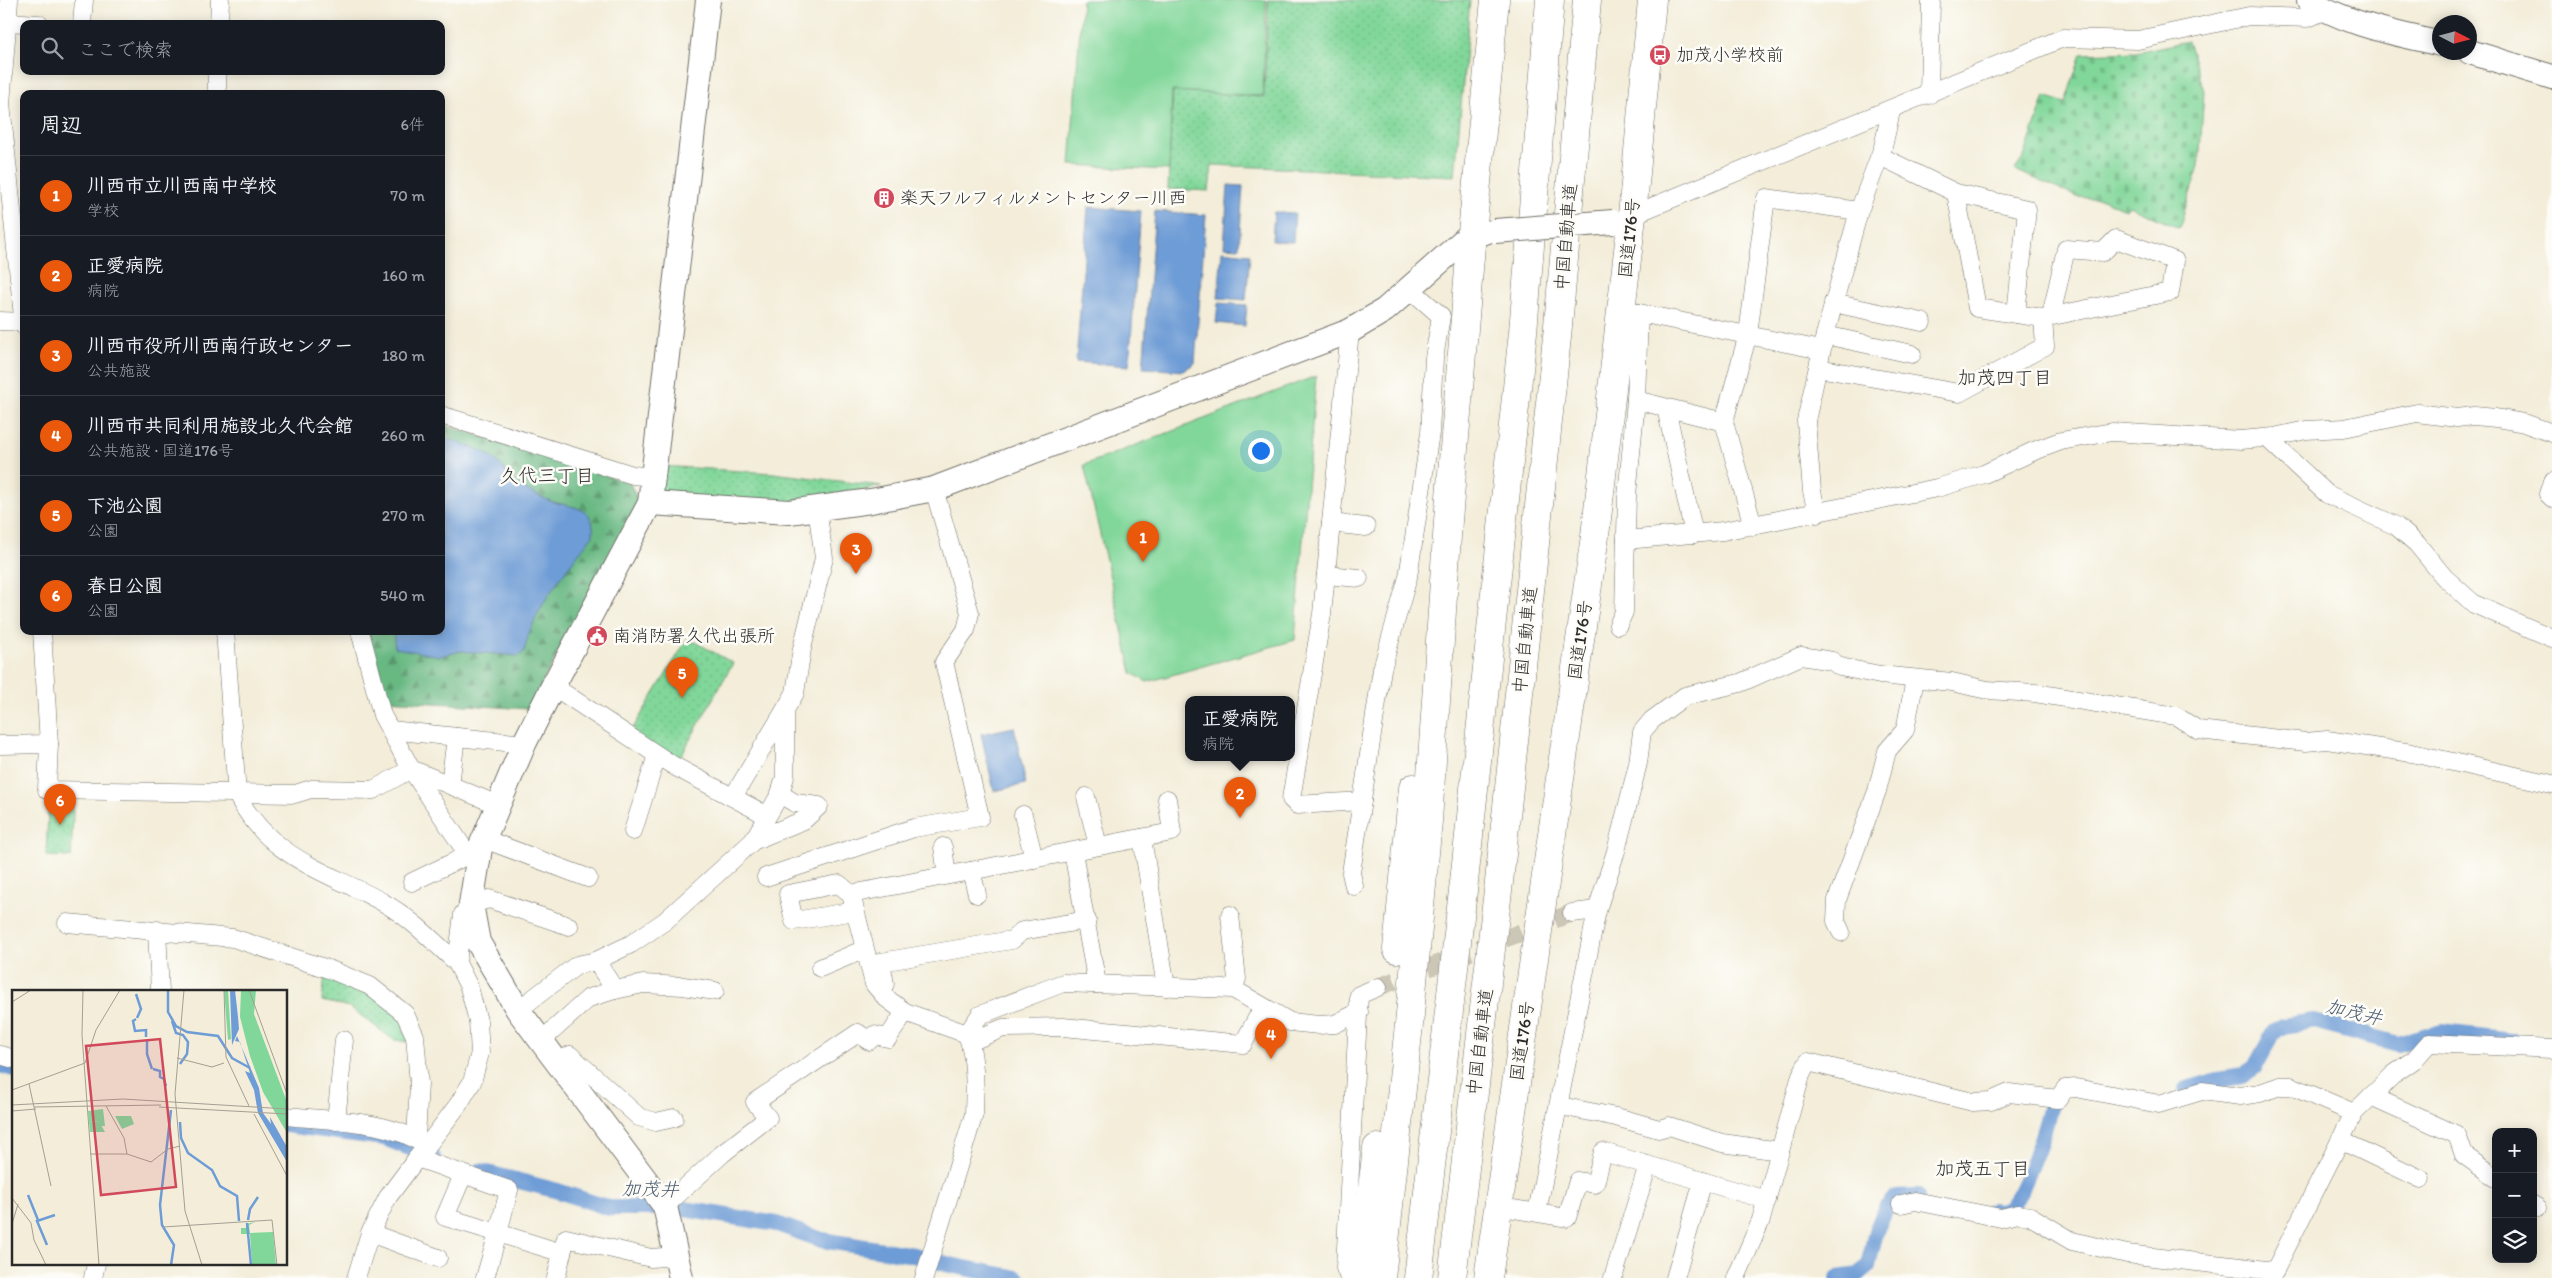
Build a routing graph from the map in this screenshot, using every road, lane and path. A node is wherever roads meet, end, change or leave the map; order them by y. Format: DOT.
graph roads {
  1 [pos="9,0"];
  2 [pos="84,0"];
  3 [pos="220,0"];
  4 [pos="708,0"];
  5 [pos="1495,0"];
  6 [pos="1550,0"];
  7 [pos="1587,0"];
  8 [pos="1652,0"];
  9 [pos="1931,0"];
  10 [pos="2318,5"];
  11 [pos="82,20"];
  12 [pos="219,20"];
  13 [pos="7,22"];
  14 [pos="20,23"];
  15 [pos="2432,42"];
  16 [pos="2477,54"];
  17 [pos="218,75"];
  18 [pos="2552,77"];
  19 [pos="217,90"];
  20 [pos="1929,95"];
  21 [pos="1891,110"];
  22 [pos="2,136"];
  23 [pos="1880,156"];
  24 [pos="4,177"];
  25 [pos="1956,193"];
  26 [pos="1859,212"];
  27 [pos="1622,219"];
  28 [pos="1483,232"];
  29 [pos="1410,288"];
  30 [pos="20,293"];
  31 [pos="1834,303"];
  32 [pos="1630,312"];
  33 [pos="2016,314"];
  34 [pos="2047,317"];
  35 [pos="0,321"];
  36 [pos="20,322"];
  37 [pos="1922,322"];
  38 [pos="1350,331"];
  39 [pos="1748,334"];
  40 [pos="1823,342"];
  41 [pos="1912,354"];
  42 [pos="1818,368"];
  43 [pos="1636,400"];
  44 [pos="1666,408"];
  45 [pos="445,416"];
  46 [pos="1724,422"];
  47 [pos="2552,433"];
  48 [pos="2267,438"];
  49 [pos="653,477"];
  50 [pos="2552,482"];
  51 [pos="934,489"];
  52 [pos="2552,498"];
  53 [pos="650,504"];
  54 [pos="817,508"];
  55 [pos="1817,514"];
  56 [pos="1448,521"];
  57 [pos="1331,522"];
  58 [pos="1753,526"];
  59 [pos="1366,527"];
  60 [pos="1694,534"];
  61 [pos="1595,536"];
  62 [pos="1626,540"];
  63 [pos="1326,575"];
  64 [pos="1358,578"];
  65 [pos="1618,625"];
  66 [pos="42,635"];
  67 [pos="225,635"];
  68 [pos="361,635"];
  69 [pos="2552,638"];
  70 [pos="1915,680"];
  71 [pos="553,686"];
  72 [pos="785,710"];
  73 [pos="1631,728"];
  74 [pos="390,730"];
  75 [pos="456,737"];
  76 [pos="49,744"];
  77 [pos="524,744"];
  78 [pos="0,745"];
  79 [pos="1640,750"];
  80 [pos="657,754"];
  81 [pos="411,769"];
  82 [pos="2552,784"];
  83 [pos="450,785"];
  84 [pos="780,794"];
  85 [pos="237,795"];
  86 [pos="733,797"];
  87 [pos="1086,798"];
  88 [pos="1167,799"];
  89 [pos="1362,801"];
  90 [pos="498,804"];
  91 [pos="766,815"];
  92 [pos="1023,815"];
  93 [pos="632,830"];
  94 [pos="1142,838"];
  95 [pos="753,841"];
  96 [pos="1098,846"];
  97 [pos="943,847"];
  98 [pos="477,848"];
  99 [pos="1073,852"];
  100 [pos="1034,859"];
  101 [pos="971,871"];
  102 [pos="766,876"];
  103 [pos="947,876"];
  104 [pos="588,878"];
  105 [pos="412,882"];
  106 [pos="1354,886"];
  107 [pos="977,894"];
  108 [pos="471,904"];
  109 [pos="1597,910"];
  110 [pos="1572,913"];
  111 [pos="1230,915"];
  112 [pos="1087,920"];
  113 [pos="67,923"];
  114 [pos="569,926"];
  115 [pos="158,930"];
  116 [pos="1841,932"];
  117 [pos="866,952"];
  118 [pos="596,961"];
  119 [pos="457,963"];
  120 [pos="820,968"];
  121 [pos="1097,984"];
  122 [pos="1166,987"];
  123 [pos="1378,987"];
  124 [pos="1233,989"];
  125 [pos="160,990"];
  126 [pos="615,990"];
  127 [pos="715,991"];
  128 [pos="883,995"];
  129 [pos="1263,1007"];
  130 [pos="518,1010"];
  131 [pos="905,1012"];
  132 [pos="1359,1012"];
  133 [pos="968,1038"];
  134 [pos="344,1040"];
  135 [pos="541,1041"];
  136 [pos="2552,1049"];
  137 [pos="0,1054"];
  138 [pos="12,1058"];
  139 [pos="559,1062"];
  140 [pos="2371,1096"];
  141 [pos="1560,1106"];
  142 [pos="2354,1113"];
  143 [pos="288,1116"];
  144 [pos="674,1118"];
  145 [pos="336,1121"];
  146 [pos="2340,1140"];
  147 [pos="420,1147"];
  148 [pos="1780,1151"];
  149 [pos="1648,1165"];
  150 [pos="463,1175"];
  151 [pos="2492,1175"];
  152 [pos="2421,1179"];
  153 [pos="1703,1181"];
  154 [pos="1767,1200"];
  155 [pos="1901,1204"];
  156 [pos="665,1206"];
  157 [pos="1525,1211"];
  158 [pos="370,1233"];
  159 [pos="498,1233"];
  160 [pos="562,1252"];
  161 [pos="438,1258"];
  162 [pos="679,1267"];
  163 [pos="2273,1275"];
  164 [pos="356,1278"];
  165 [pos="485,1278"];
  166 [pos="556,1278"];
  167 [pos="924,1278"];
  168 [pos="1348,1278"];
  169 [pos="1361,1278"];
  170 [pos="1381,1278"];
  171 [pos="1418,1278"];
  172 [pos="1452,1278"];
  173 [pos="1488,1278"];
  174 [pos="1505,1278"];
  175 [pos="1614,1278"];
  176 [pos="1675,1278"];
  177 [pos="1736,1278"];
  1 -- 13 [label="street"];
  2 -- 11 [label="street"];
  3 -- 12 [label="street"];
  4 -- 49 [label="street"];
  5 -- 28 [label="highway"];
  6 -- 171 [label="highway, 中国自動車道"];
  7 -- 172 [label="highway, 中国自動車道"];
  8 -- 27 [label="highway, 国道176号"];
  9 -- 20 [label="street"];
  10 -- 15 [label="street"];
  10 -- 20 [label="street"];
  13 -- 14 [label="street"];
  13 -- 22 [label="street"];
  16 -- 18 [label="street"];
  17 -- 19 [label="street"];
  20 -- 21 [label="street"];
  21 -- 23 [label="street"];
  21 -- 27 [label="street"];
  22 -- 24 [label="street"];
  23 -- 25 [label="street"];
  23 -- 26 [label="street"];
  24 -- 30 [label="street"];
  25 -- 33 [label="street"];
  25 -- 33 [label="street"];
  26 -- 31 [label="street"];
  26 -- 39 [label="street"];
  27 -- 28 [label="street, bridge"];
  27 -- 32 [label="highway, 国道176号"];
  28 -- 29 [label="street"];
  28 -- 56 [label="highway"];
  29 -- 38 [label="street"];
  29 -- 89 [label="street"];
  31 -- 37 [label="street"];
  31 -- 40 [label="street"];
  32 -- 39 [label="street"];
  32 -- 43 [label="street"];
  32 -- 61 [label="highway, 国道176号"];
  33 -- 34 [label="street"];
  34 -- 34 [label="street"];
  34 -- 42 [label="street"];
  35 -- 36 [label="street"];
  38 -- 51 [label="street"];
  38 -- 57 [label="street"];
  39 -- 40 [label="street"];
  39 -- 46 [label="street"];
  40 -- 41 [label="street"];
  40 -- 42 [label="street"];
  42 -- 55 [label="street"];
  43 -- 44 [label="street"];
  43 -- 62 [label="street"];
  44 -- 46 [label="street"];
  44 -- 60 [label="street"];
  45 -- 49 [label="street"];
  46 -- 58 [label="street"];
  47 -- 48 [label="street"];
  48 -- 55 [label="street"];
  48 -- 69 [label="street"];
  49 -- 53 [label="street"];
  50 -- 52 [label="street"];
  51 -- 54 [label="street"];
  51 -- 102 [label="street"];
  53 -- 54 [label="street"];
  53 -- 71 [label="street"];
  54 -- 72 [label="street"];
  55 -- 58 [label="street"];
  56 -- 169 [label="highway"];
  56 -- 170 [label="highway"];
  57 -- 59 [label="street"];
  57 -- 63 [label="street"];
  58 -- 60 [label="street"];
  60 -- 62 [label="street"];
  61 -- 157 [label="highway"];
  61 -- 173 [label="highway, 国道176号"];
  62 -- 65 [label="street"];
  63 -- 64 [label="street"];
  63 -- 89 [label="street"];
  66 -- 76 [label="street"];
  67 -- 85 [label="street"];
  68 -- 74 [label="street"];
  70 -- 79 [label="street"];
  70 -- 82 [label="street"];
  70 -- 116 [label="street"];
  71 -- 77 [label="street"];
  71 -- 80 [label="street"];
  72 -- 84 [label="street"];
  72 -- 86 [label="street"];
  73 -- 79 [label="street"];
  74 -- 75 [label="street"];
  74 -- 81 [label="street"];
  75 -- 77 [label="street"];
  75 -- 83 [label="street"];
  76 -- 78 [label="street"];
  76 -- 85 [label="street"];
  77 -- 90 [label="street"];
  79 -- 109 [label="street"];
  80 -- 86 [label="street"];
  80 -- 93 [label="street"];
  81 -- 83 [label="street"];
  81 -- 85 [label="street"];
  81 -- 98 [label="street"];
  83 -- 90 [label="street"];
  84 -- 91 [label="street"];
  84 -- 95 [label="street"];
  85 -- 119 [label="street"];
  86 -- 91 [label="street"];
  87 -- 96 [label="street"];
  88 -- 94 [label="street"];
  89 -- 106 [label="street"];
  90 -- 98 [label="street"];
  91 -- 95 [label="street"];
  92 -- 100 [label="street"];
  94 -- 96 [label="street"];
  94 -- 122 [label="street"];
  95 -- 118 [label="street"];
  96 -- 99 [label="street"];
  97 -- 103 [label="street"];
  98 -- 104 [label="street"];
  98 -- 105 [label="street"];
  98 -- 108 [label="street"];
  99 -- 100 [label="street"];
  99 -- 112 [label="street"];
  100 -- 101 [label="street"];
  101 -- 103 [label="street"];
  101 -- 107 [label="street"];
  103 -- 117 [label="street"];
  108 -- 114 [label="street"];
  108 -- 119 [label="street"];
  108 -- 130 [label="street"];
  109 -- 110 [label="street"];
  109 -- 141 [label="street"];
  111 -- 124 [label="street"];
  112 -- 121 [label="street"];
  112 -- 128 [label="street"];
  113 -- 115 [label="street"];
  115 -- 125 [label="street"];
  115 -- 147 [label="street"];
  117 -- 120 [label="street"];
  117 -- 128 [label="street"];
  118 -- 126 [label="street"];
  118 -- 130 [label="street"];
  119 -- 147 [label="street"];
  121 -- 122 [label="street"];
  121 -- 133 [label="street"];
  122 -- 124 [label="street"];
  123 -- 132 [label="street"];
  124 -- 129 [label="street"];
  126 -- 127 [label="street"];
  126 -- 135 [label="street"];
  128 -- 131 [label="street"];
  129 -- 132 [label="street"];
  129 -- 133 [label="street"];
  130 -- 135 [label="street"];
  131 -- 133 [label="street"];
  131 -- 156 [label="street"];
  132 -- 168 [label="street"];
  133 -- 167 [label="street"];
  134 -- 145 [label="street"];
  135 -- 139 [label="street"];
  136 -- 140 [label="street"];
  137 -- 138 [label="street"];
  139 -- 144 [label="street"];
  139 -- 156 [label="street"];
  140 -- 142 [label="street"];
  140 -- 151 [label="street"];
  141 -- 148 [label="street"];
  141 -- 157 [label="street"];
  142 -- 146 [label="street"];
  142 -- 148 [label="street"];
  143 -- 145 [label="street"];
  145 -- 147 [label="street"];
  146 -- 152 [label="street"];
  146 -- 163 [label="street"];
  147 -- 150 [label="street"];
  147 -- 158 [label="street"];
  148 -- 154 [label="street"];
  149 -- 153 [label="street"];
  149 -- 157 [label="street"];
  149 -- 175 [label="street"];
  150 -- 159 [label="street"];
  150 -- 159 [label="street"];
  153 -- 154 [label="street"];
  153 -- 176 [label="street"];
  154 -- 177 [label="street"];
  155 -- 163 [label="street"];
  156 -- 162 [label="street"];
  157 -- 174 [label="highway"];
  158 -- 161 [label="street"];
  158 -- 164 [label="street"];
  159 -- 160 [label="street"];
  159 -- 165 [label="street"];
  160 -- 162 [label="street"];
  160 -- 166 [label="street"];
}
